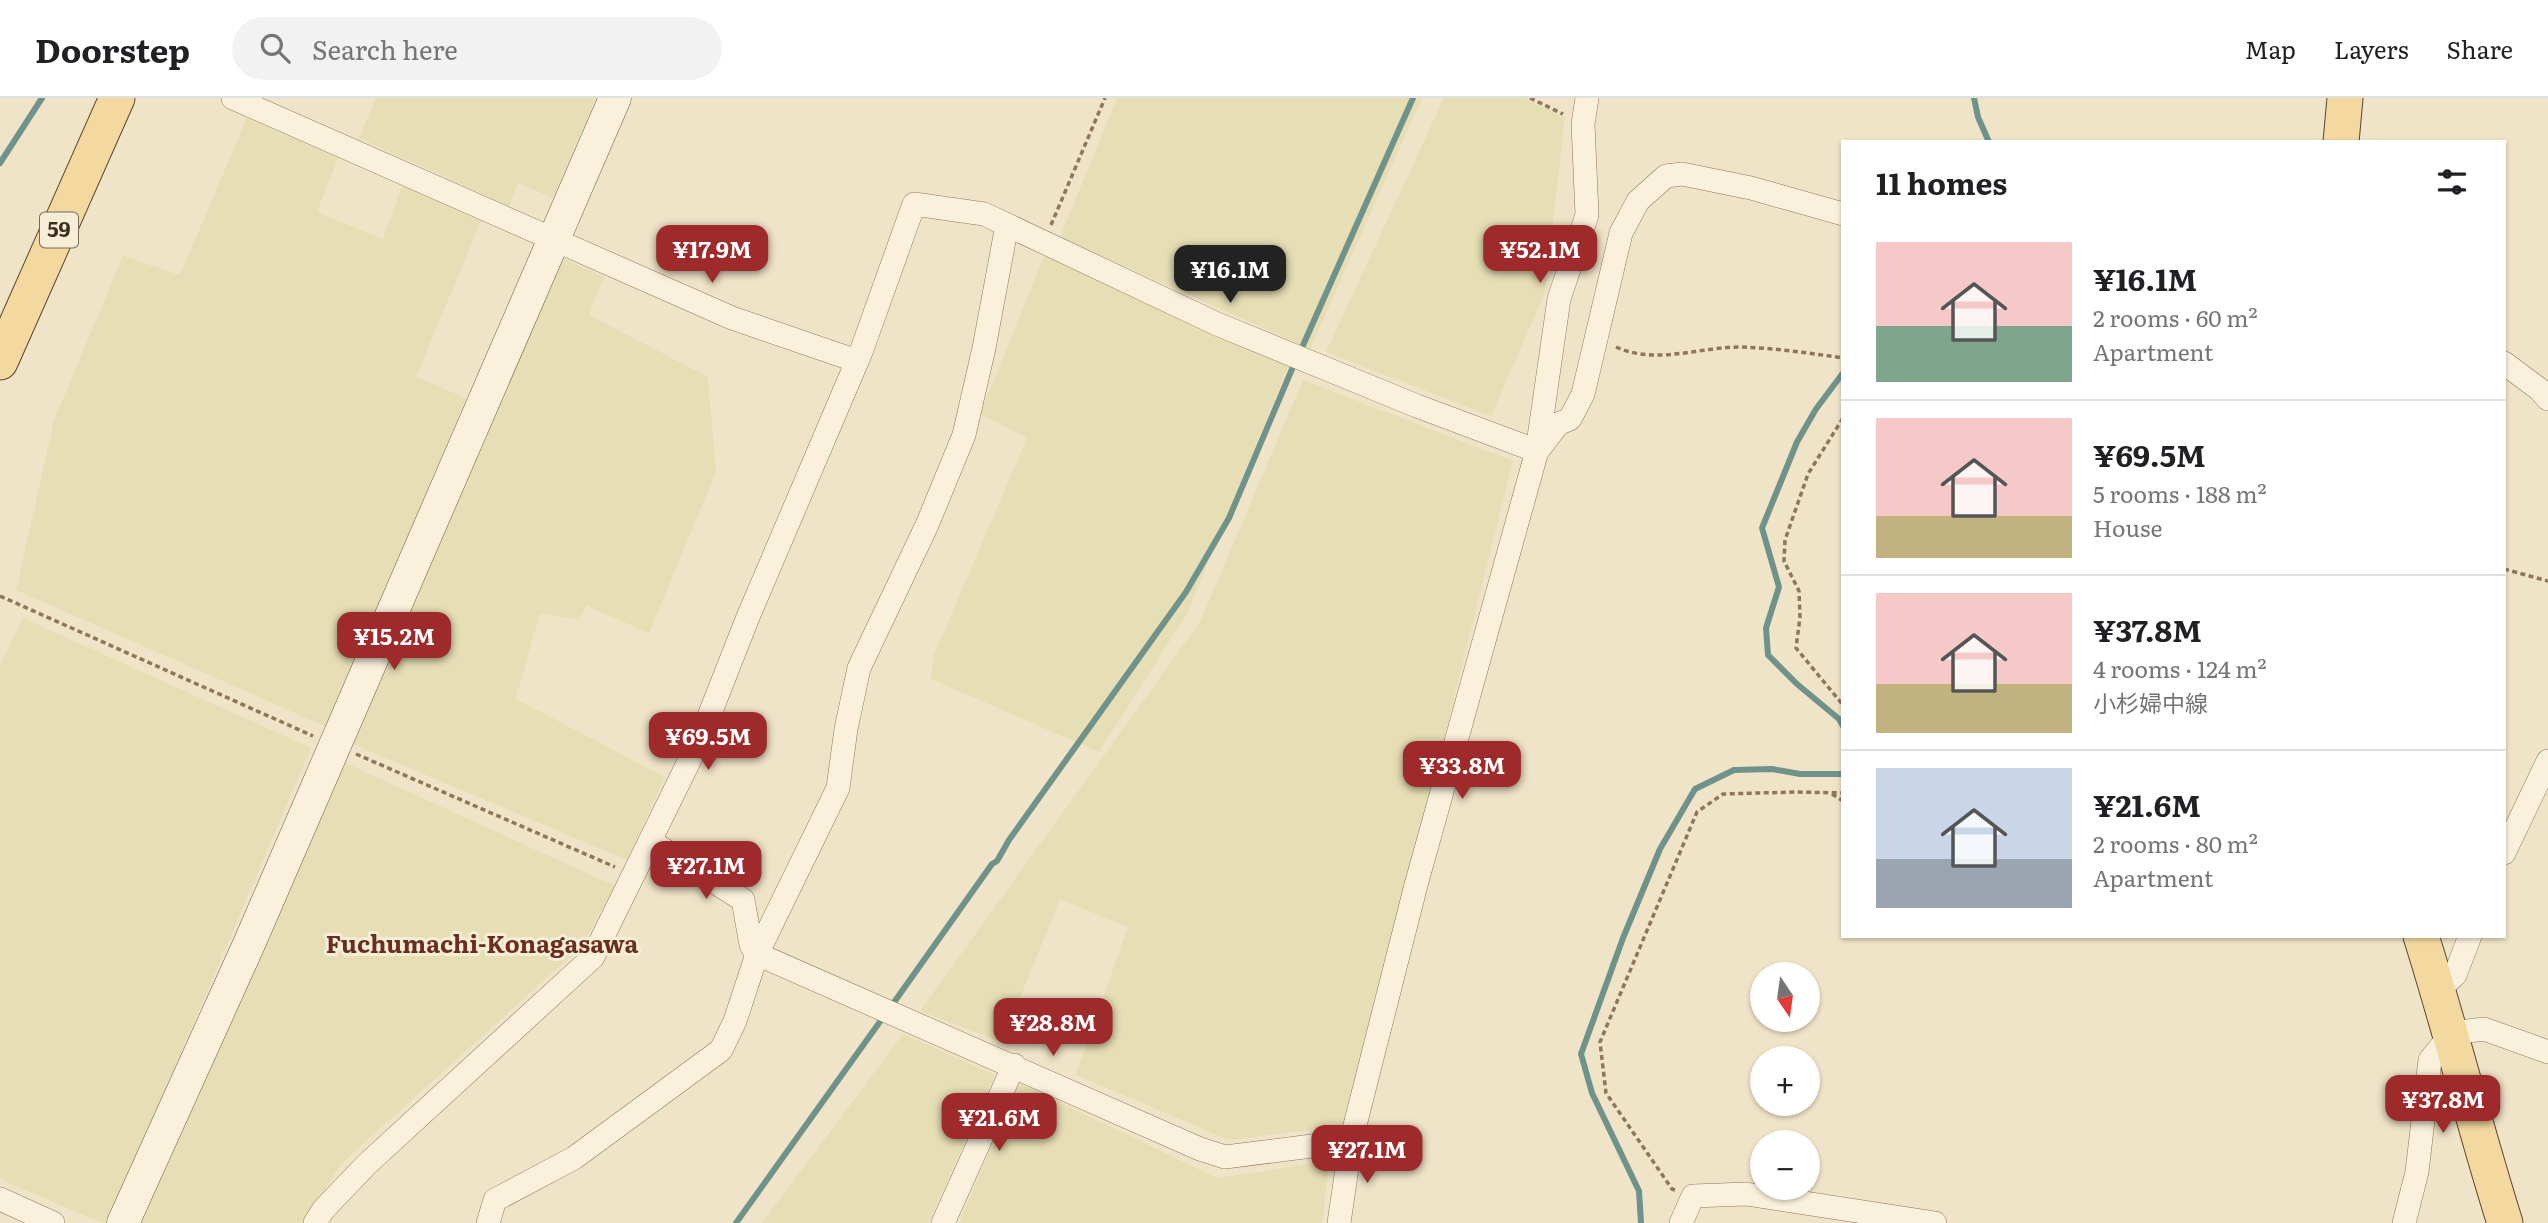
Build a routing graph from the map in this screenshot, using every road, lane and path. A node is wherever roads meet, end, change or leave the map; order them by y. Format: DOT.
graph roads {
  1 [pos="117,98"];
  2 [pos="233,98"];
  3 [pos="615,98"];
  4 [pos="1105,98"];
  5 [pos="1531,98"];
  6 [pos="1587,98"];
  7 [pos="2345,98"];
  8 [pos="1583,124"];
  9 [pos="2341,140"];
  10 [pos="1841,213"];
  11 [pos="1007,225"];
  12 [pos="555,239"];
  13 [pos="1044,242"];
  14 [pos="1596,338"];
  15 [pos="1841,358"];
  16 [pos="0,362"];
  17 [pos="857,362"];
  18 [pos="2506,364"];
  19 [pos="2548,399"];
  20 [pos="1841,421"];
  21 [pos="1537,451"];
  22 [pos="2506,570"];
  23 [pos="2548,581"];
  24 [pos="0,596"];
  25 [pos="1841,703"];
  26 [pos="334,745"];
  27 [pos="2548,761"];
  28 [pos="1830,793"];
  29 [pos="1841,793"];
  30 [pos="1841,800"];
  31 [pos="650,841"];
  32 [pos="2506,849"];
  33 [pos="633,875"];
  34 [pos="2422,938"];
  35 [pos="2469,938"];
  36 [pos="757,954"];
  37 [pos="2438,990"];
  38 [pos="2452,1033"];
  39 [pos="2548,1052"];
  40 [pos="1014,1065"];
  41 [pos="1351,1141"];
  42 [pos="1693,1196"];
  43 [pos="0,1199"];
  44 [pos="53,1223"];
  45 [pos="123,1223"];
  46 [pos="315,1223"];
  47 [pos="488,1223"];
  48 [pos="943,1223"];
  49 [pos="1339,1223"];
  50 [pos="1681,1223"];
  51 [pos="1935,1223"];
  52 [pos="2404,1223"];
  53 [pos="2505,1223"];
  1 -- 16 [label="main road, 59"];
  2 -- 12 [label="street"];
  3 -- 12 [label="street"];
  4 -- 13 [label="path"];
  5 -- 8 [label="path"];
  6 -- 8 [label="street"];
  7 -- 9 [label="main road"];
  8 -- 21 [label="street"];
  10 -- 14 [label="street"];
  11 -- 13 [label="street"];
  11 -- 17 [label="street"];
  11 -- 36 [label="street"];
  12 -- 17 [label="street"];
  12 -- 26 [label="street"];
  13 -- 21 [label="street"];
  14 -- 15 [label="path"];
  14 -- 21 [label="street"];
  17 -- 31 [label="street"];
  18 -- 19 [label="street"];
  20 -- 25 [label="path"];
  21 -- 41 [label="street"];
  22 -- 23 [label="path"];
  24 -- 26 [label="path"];
  26 -- 33 [label="path"];
  26 -- 45 [label="street"];
  27 -- 32 [label="street"];
  28 -- 29 [label="path"];
  28 -- 30 [label="path"];
  28 -- 42 [label="path"];
  31 -- 33 [label="street"];
  31 -- 36 [label="street"];
  33 -- 46 [label="street"];
  34 -- 37 [label="main road"];
  35 -- 37 [label="street"];
  36 -- 40 [label="street"];
  36 -- 47 [label="street"];
  37 -- 38 [label="main road"];
  38 -- 39 [label="street"];
  38 -- 52 [label="street"];
  38 -- 53 [label="main road"];
  40 -- 41 [label="street"];
  40 -- 48 [label="street"];
  41 -- 49 [label="street"];
  42 -- 50 [label="street"];
  42 -- 51 [label="street"];
  43 -- 44 [label="street"];
}
